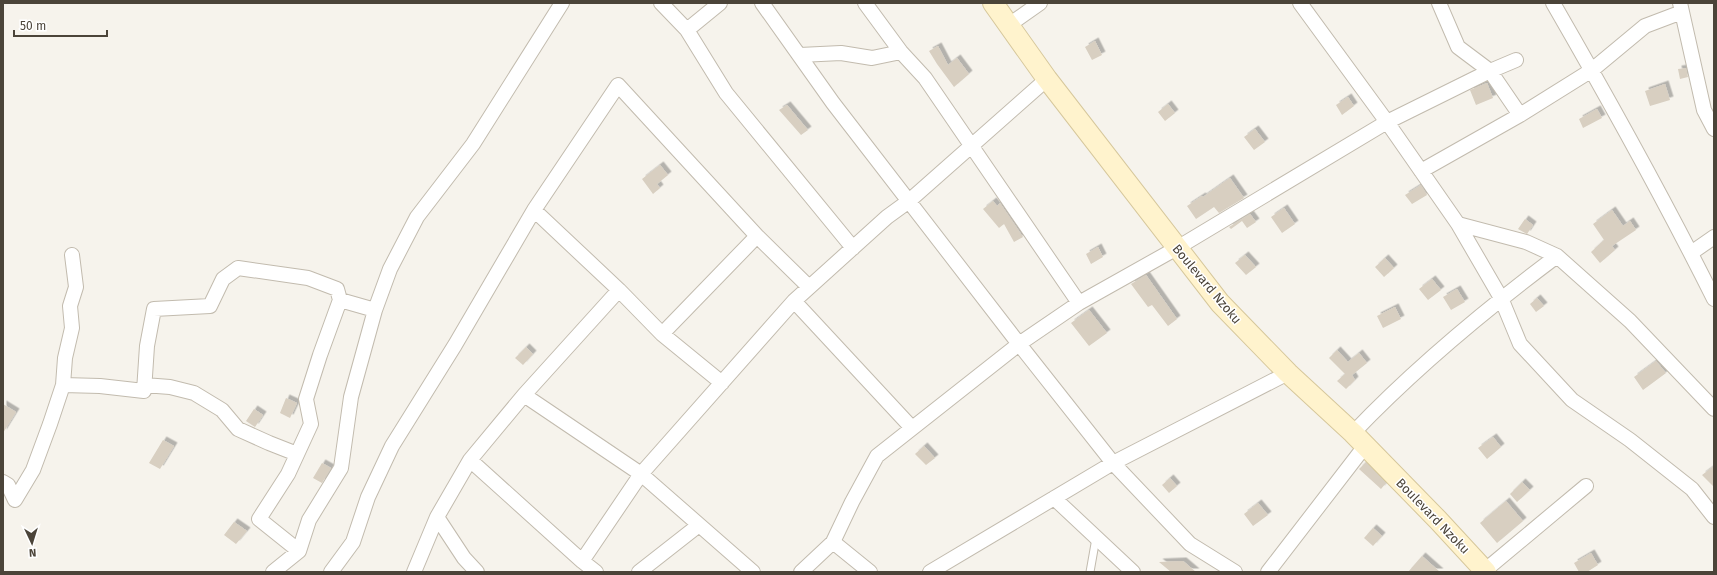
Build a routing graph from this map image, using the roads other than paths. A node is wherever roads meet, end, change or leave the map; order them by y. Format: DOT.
graph roads {
  1 [pos="562,3"];
  2 [pos="661,3"];
  3 [pos="720,3"];
  4 [pos="762,3"];
  5 [pos="865,3"];
  6 [pos="993,3"];
  7 [pos="1040,3"];
  8 [pos="1300,3"];
  9 [pos="1439,3"];
  10 [pos="1553,3"];
  11 [pos="1681,7"];
  12 [pos="1008,25"];
  13 [pos="687,30"];
  14 [pos="901,52"];
  15 [pos="800,55"];
  16 [pos="1516,60"];
  17 [pos="1592,70"];
  18 [pos="1490,71"];
  19 [pos="1047,79"];
  20 [pos="1520,115"];
  21 [pos="1387,122"];
  22 [pos="1714,129"];
  23 [pos="972,146"];
  24 [pos="1421,171"];
  25 [pos="910,201"];
  26 [pos="534,210"];
  27 [pos="1458,224"];
  28 [pos="757,236"];
  29 [pos="1714,237"];
  30 [pos="853,248"];
  31 [pos="1177,248"];
  32 [pos="1691,253"];
  33 [pos="72,255"];
  34 [pos="1557,256"];
  35 [pos="809,287"];
  36 [pos="619,290"];
  37 [pos="1501,298"];
  38 [pos="1714,299"];
  39 [pos="340,300"];
  40 [pos="794,301"];
  41 [pos="1080,303"];
  42 [pos="375,310"];
  43 [pos="662,334"];
  44 [pos="1019,344"];
  45 [pos="1288,373"];
  46 [pos="722,383"];
  47 [pos="63,384"];
  48 [pos="144,385"];
  49 [pos="524,395"];
  50 [pos="1714,408"];
  51 [pos="912,428"];
  52 [pos="1359,440"];
  53 [pos="297,454"];
  54 [pos="470,460"];
  55 [pos="1113,463"];
  56 [pos="641,474"];
  57 [pos="3,482"];
  58 [pos="1586,486"];
  59 [pos="1054,498"];
  60 [pos="437,517"];
  61 [pos="1714,517"];
  62 [pos="699,525"];
  63 [pos="1096,538"];
  64 [pos="833,542"];
  65 [pos="299,550"];
  66 [pos="582,561"];
  67 [pos="274,571"];
  68 [pos="331,572"];
  69 [pos="414,572"];
  70 [pos="477,572"];
  71 [pos="596,572"];
  72 [pos="639,572"];
  73 [pos="753,572"];
  74 [pos="800,572"];
  75 [pos="870,572"];
  76 [pos="930,572"];
  77 [pos="1090,572"];
  78 [pos="1133,572"];
  79 [pos="1235,572"];
  80 [pos="1268,572"];
  81 [pos="1485,572"];
  1 -- 42 [label="street"];
  2 -- 13 [label="street"];
  3 -- 13 [label="street"];
  4 -- 15 [label="street"];
  5 -- 14 [label="street"];
  6 -- 12 [label="street, Boulevard Nzoku"];
  7 -- 12 [label="street"];
  8 -- 21 [label="street"];
  9 -- 18 [label="street"];
  10 -- 17 [label="street"];
  11 -- 17 [label="street"];
  11 -- 22 [label="street"];
  12 -- 19 [label="street, Boulevard Nzoku"];
  13 -- 30 [label="street"];
  14 -- 15 [label="street"];
  14 -- 23 [label="street"];
  15 -- 25 [label="street"];
  16 -- 18 [label="street"];
  17 -- 20 [label="street"];
  17 -- 32 [label="street"];
  18 -- 20 [label="street"];
  18 -- 21 [label="street"];
  19 -- 23 [label="street"];
  19 -- 31 [label="street, Boulevard Nzoku"];
  20 -- 24 [label="street"];
  21 -- 24 [label="street"];
  21 -- 31 [label="street"];
  23 -- 25 [label="street"];
  23 -- 41 [label="street"];
  24 -- 27 [label="street"];
  25 -- 30 [label="street"];
  25 -- 44 [label="street"];
  26 -- 28 [label="street"];
  26 -- 36 [label="street"];
  26 -- 68 [label="street"];
  27 -- 34 [label="street"];
  27 -- 37 [label="street"];
  28 -- 35 [label="street"];
  28 -- 43 [label="street"];
  29 -- 32 [label="street"];
  30 -- 35 [label="street"];
  31 -- 41 [label="street"];
  31 -- 45 [label="street, Boulevard Nzoku"];
  32 -- 38 [label="street"];
  33 -- 47 [label="street"];
  34 -- 37 [label="street"];
  34 -- 50 [label="street"];
  35 -- 40 [label="street"];
  36 -- 43 [label="street"];
  36 -- 49 [label="street"];
  37 -- 52 [label="street"];
  37 -- 61 [label="street"];
  39 -- 42 [label="street"];
  39 -- 48 [label="street"];
  39 -- 53 [label="street"];
  40 -- 46 [label="street"];
  40 -- 51 [label="street"];
  41 -- 44 [label="street"];
  42 -- 65 [label="street"];
  43 -- 46 [label="street"];
  44 -- 51 [label="street"];
  44 -- 55 [label="street"];
  45 -- 52 [label="street, Boulevard Nzoku"];
  45 -- 55 [label="street"];
  46 -- 56 [label="street"];
  47 -- 48 [label="street"];
  47 -- 57 [label="street"];
  48 -- 53 [label="street"];
  49 -- 54 [label="street"];
  49 -- 56 [label="street"];
  51 -- 64 [label="street"];
  52 -- 80 [label="street"];
  52 -- 81 [label="street, Boulevard Nzoku"];
  53 -- 65 [label="street"];
  54 -- 60 [label="street"];
  54 -- 66 [label="street"];
  55 -- 59 [label="street"];
  55 -- 79 [label="street"];
  56 -- 62 [label="street"];
  56 -- 66 [label="street"];
  58 -- 81 [label="street"];
  59 -- 63 [label="street"];
  59 -- 76 [label="street"];
  60 -- 69 [label="street"];
  60 -- 70 [label="street"];
  62 -- 72 [label="street"];
  62 -- 73 [label="street"];
  63 -- 77 [label="lane"];
  63 -- 78 [label="street"];
  64 -- 74 [label="street"];
  64 -- 75 [label="street"];
  65 -- 67 [label="street"];
  66 -- 71 [label="street"];
}
